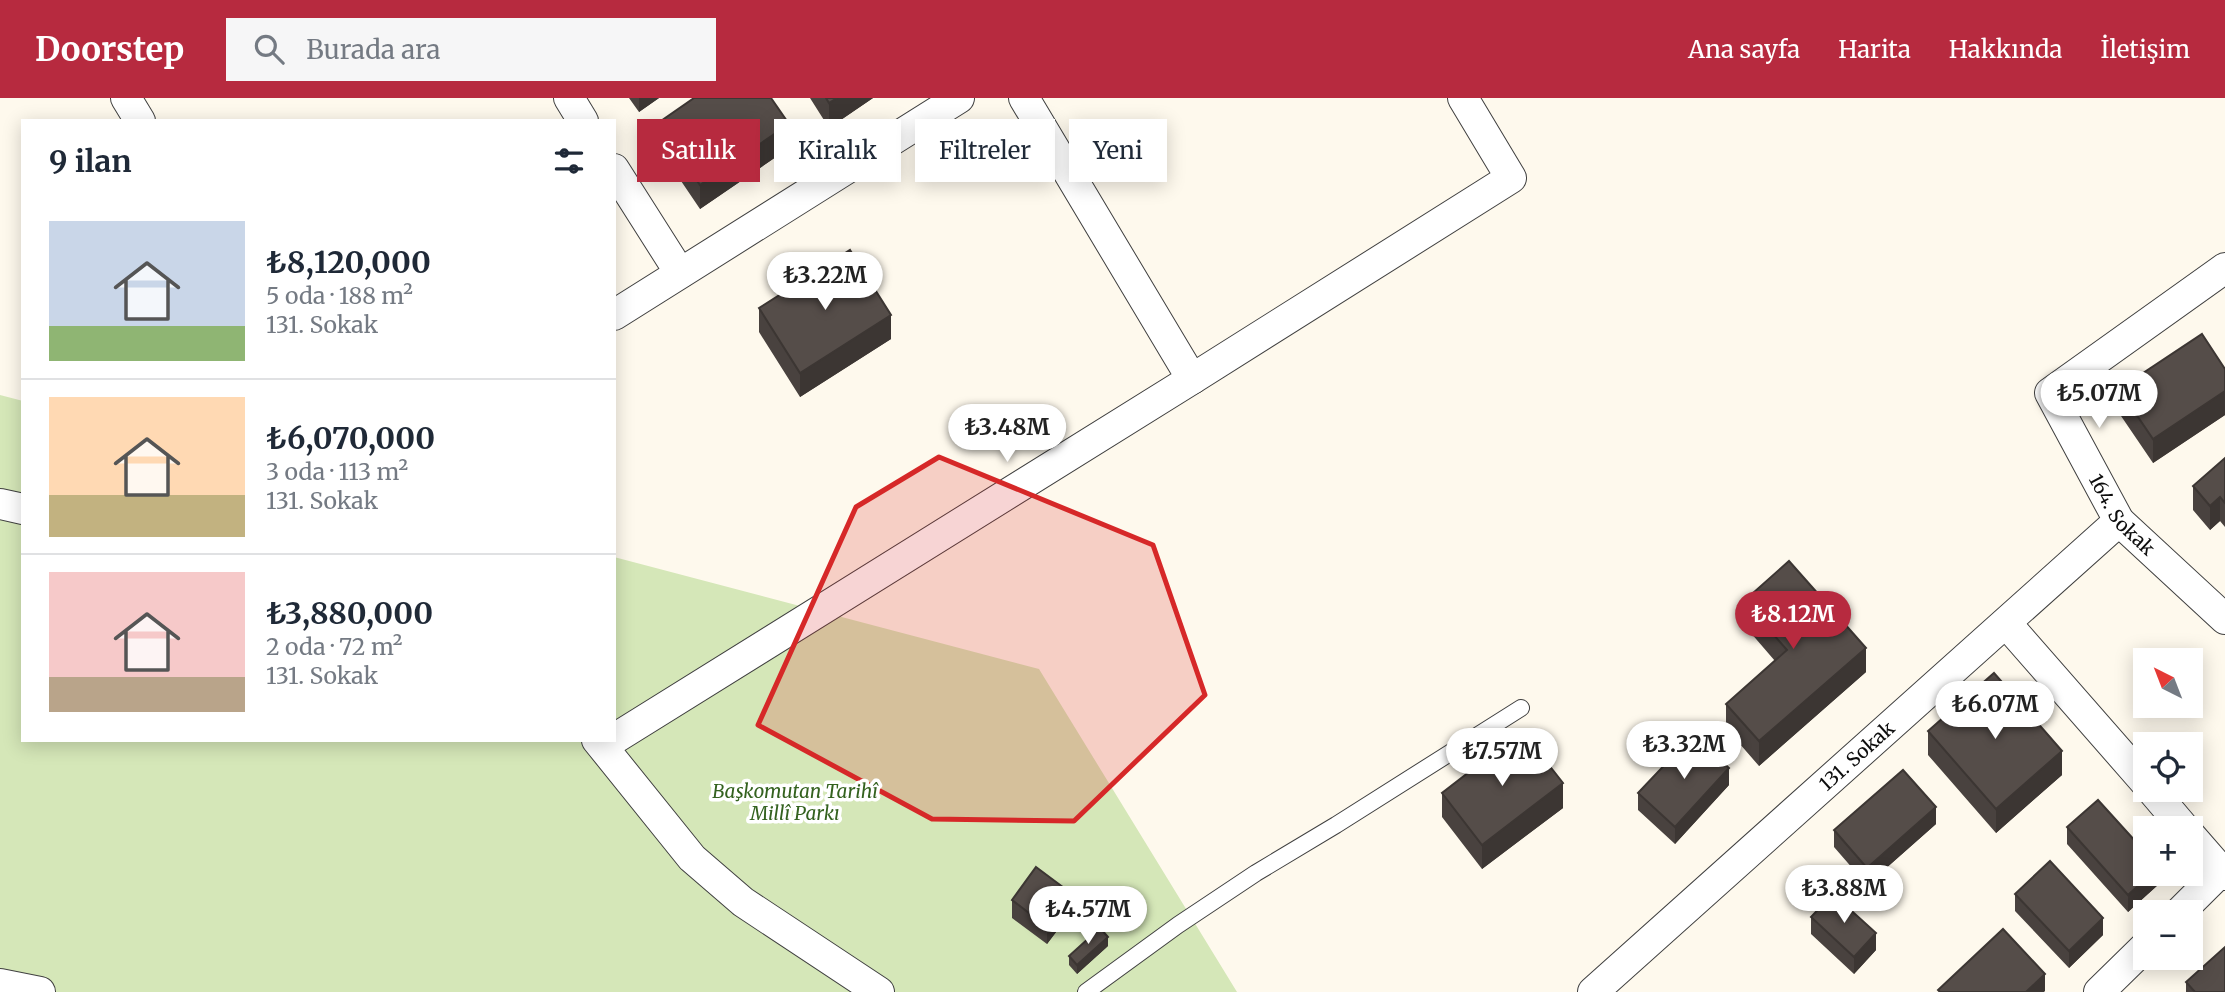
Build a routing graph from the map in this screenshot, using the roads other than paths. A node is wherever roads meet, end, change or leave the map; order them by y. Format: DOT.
graph roads {
  1 [pos="127,98"];
  2 [pos="569,98"];
  3 [pos="959,98"];
  4 [pos="1024,98"];
  5 [pos="1463,98"];
  6 [pos="139,119"];
  7 [pos="582,119"];
  8 [pos="616,172"];
  9 [pos="2225,268"];
  10 [pos="680,273"];
  11 [pos="616,313"];
  12 [pos="1192,379"];
  13 [pos="0,504"];
  14 [pos="21,509"];
  15 [pos="2119,521"];
  16 [pos="2225,619"];
  17 [pos="2006,623"];
  18 [pos="1521,708"];
  19 [pos="616,735"];
  20 [pos="607,742"];
  21 [pos="2133,768"];
  22 [pos="2162,802"];
  23 [pos="2174,816"];
  24 [pos="2203,849"];
  25 [pos="2224,871"];
  26 [pos="2193,900"];
  27 [pos="2133,959"];
  28 [pos="0,984"];
  29 [pos="40,992"];
  30 [pos="879,992"];
  31 [pos="1086,992"];
  32 [pos="1593,992"];
  33 [pos="2099,992"];
  1 -- 6 [label="street"];
  2 -- 7 [label="street"];
  3 -- 10 [label="street"];
  4 -- 12 [label="street"];
  5 -- 12 [label="street"];
  8 -- 10 [label="street"];
  9 -- 15 [label="street, 164. Sokak"];
  10 -- 11 [label="street"];
  12 -- 19 [label="street"];
  13 -- 14 [label="street"];
  15 -- 16 [label="street, 164. Sokak"];
  15 -- 17 [label="street, 131. Sokak"];
  17 -- 21 [label="street"];
  17 -- 32 [label="street, 131. Sokak"];
  18 -- 31 [label="lane"];
  20 -- 30 [label="street"];
  22 -- 23 [label="street"];
  24 -- 25 [label="street"];
  25 -- 26 [label="street"];
  27 -- 33 [label="street"];
  28 -- 29 [label="street"];
}
